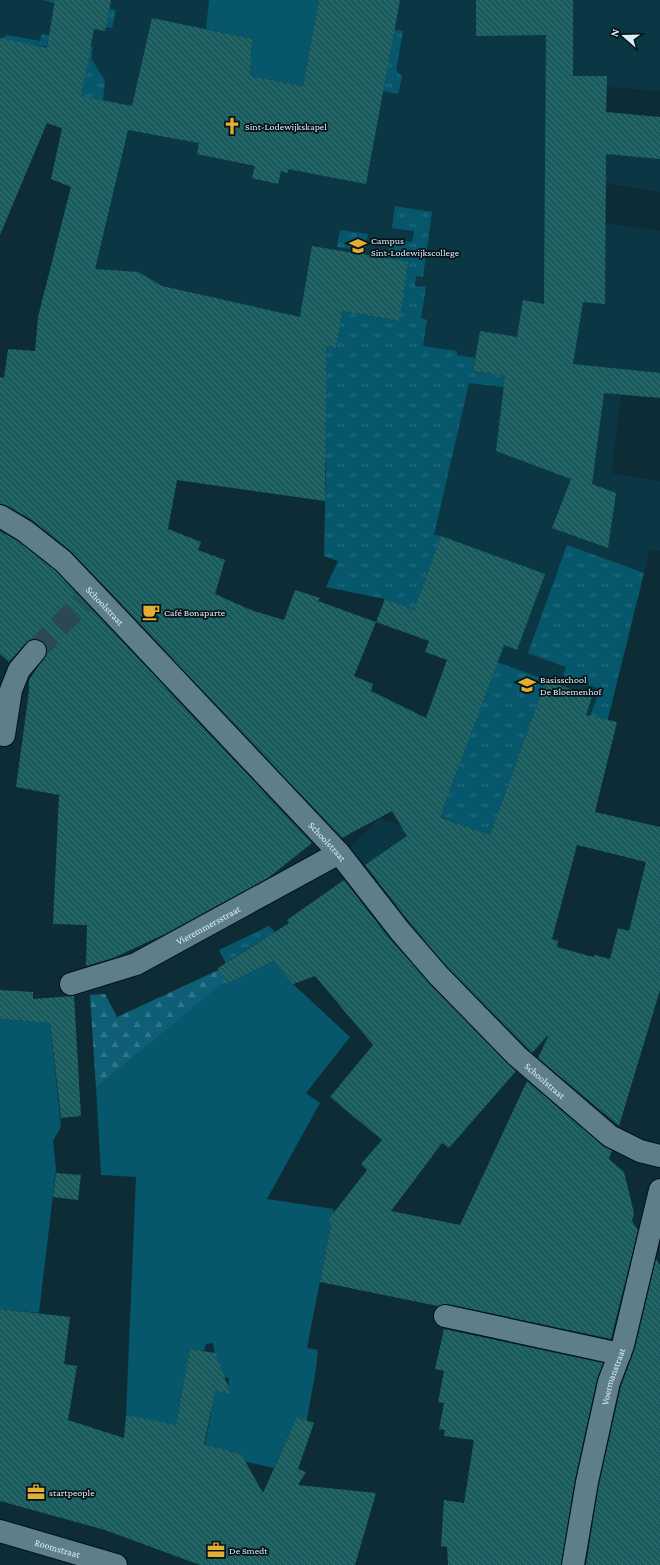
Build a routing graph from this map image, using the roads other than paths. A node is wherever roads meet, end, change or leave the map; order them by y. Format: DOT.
graph roads {
  1 [pos="0,516"];
  2 [pos="35,651"];
  3 [pos="0,734"];
  4 [pos="339,853"];
  5 [pos="71,984"];
  6 [pos="660,1156"];
  7 [pos="659,1201"];
  8 [pos="445,1316"];
  9 [pos="620,1354"];
  10 [pos="0,1531"];
  11 [pos="116,1565"];
  12 [pos="573,1565"];
  1 -- 4 [label="street, Schoolstraat"];
  2 -- 3 [label="street"];
  4 -- 5 [label="street, Vieremmersstraat"];
  4 -- 6 [label="street, Schoolstraat"];
  7 -- 9 [label="street, Voermanstraat"];
  8 -- 9 [label="street"];
  9 -- 12 [label="street, Voermanstraat"];
  10 -- 11 [label="street, Roomstraat"];
}
